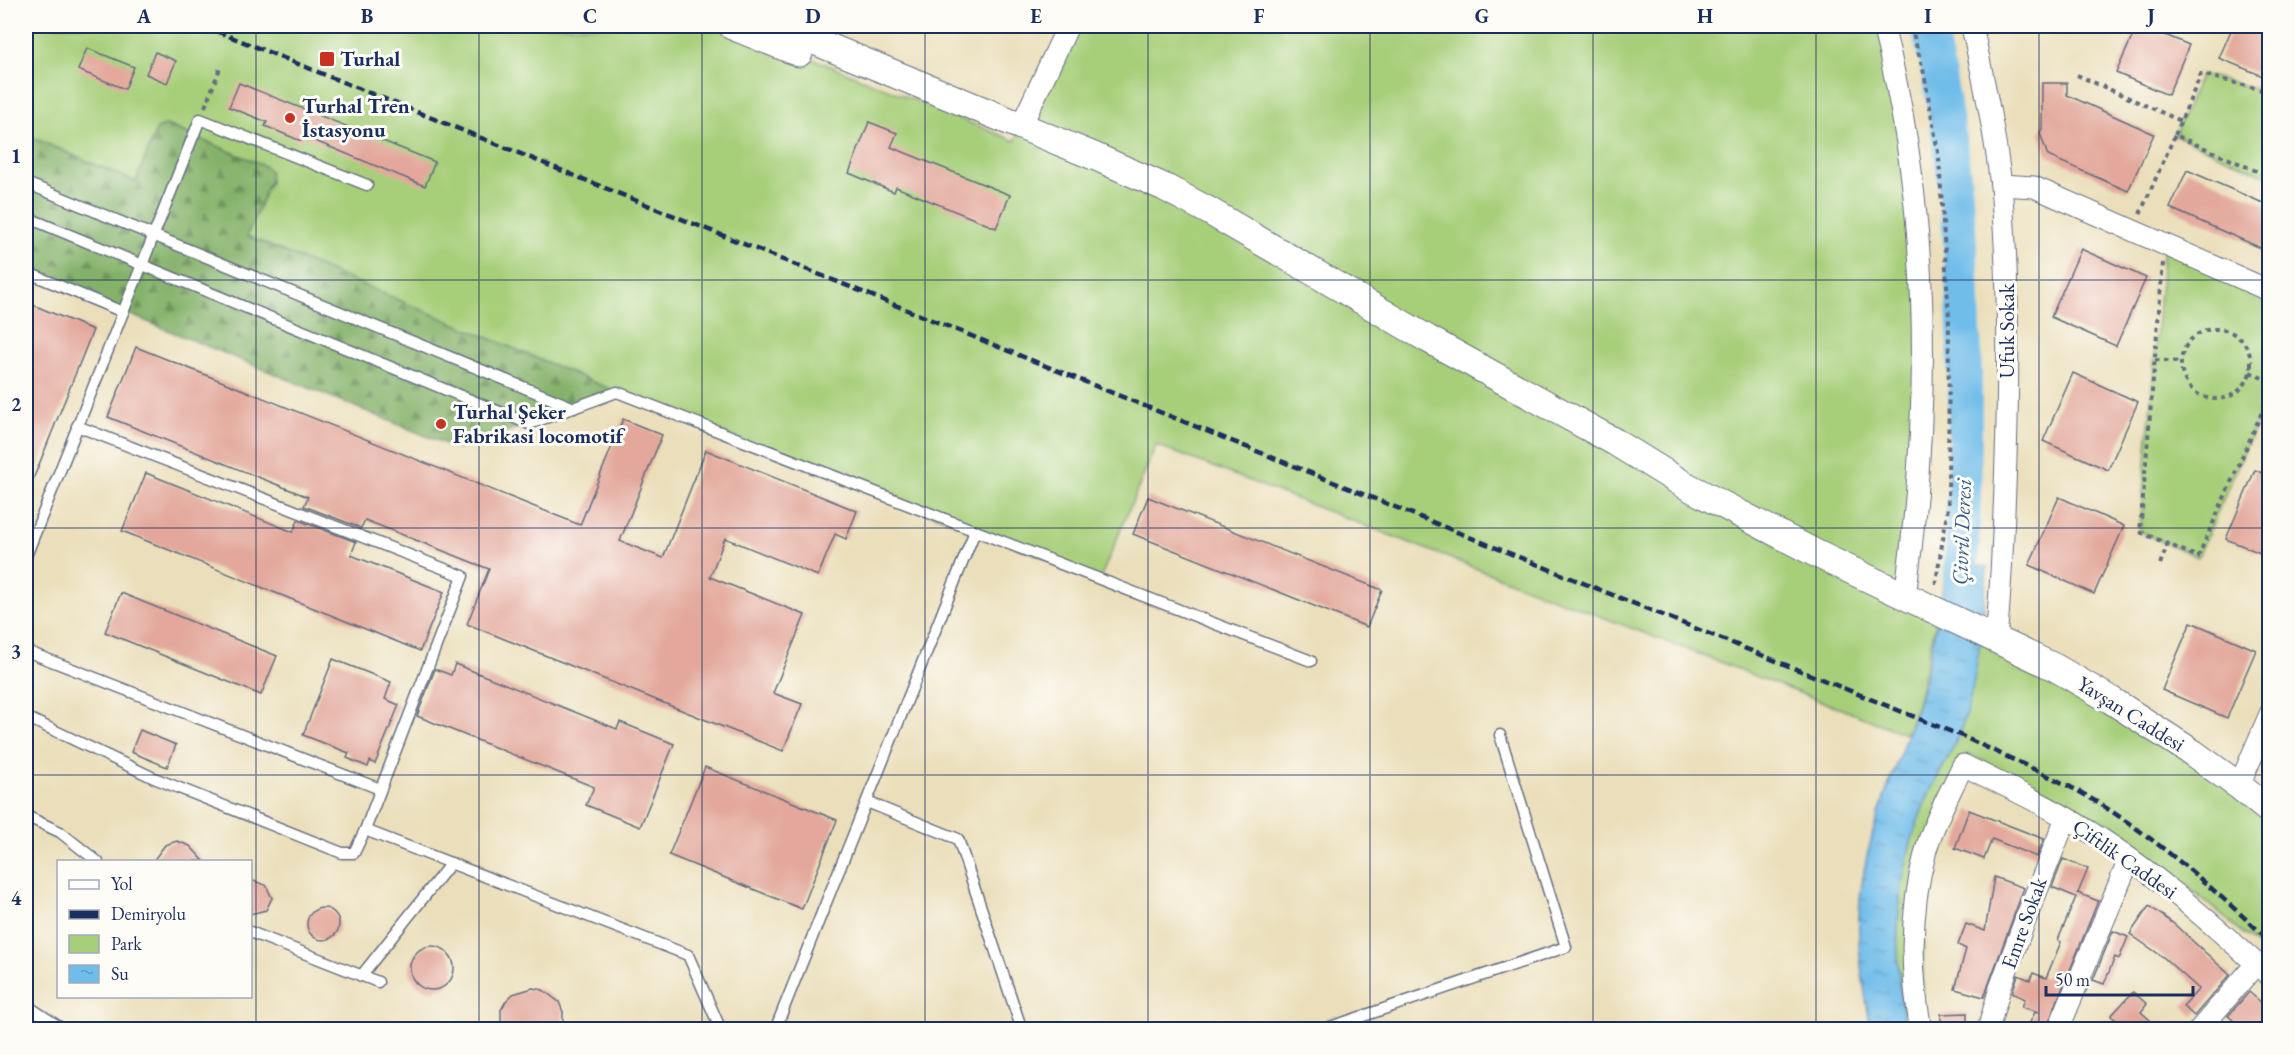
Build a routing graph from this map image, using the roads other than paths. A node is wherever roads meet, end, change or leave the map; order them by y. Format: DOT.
graph roads {
  1 [pos="732,26"];
  2 [pos="777,26"];
  3 [pos="1068,26"];
  4 [pos="1883,26"];
  5 [pos="1972,26"];
  6 [pos="1021,126"];
  7 [pos="26,183"];
  8 [pos="367,185"];
  9 [pos="2001,185"];
  10 [pos="26,217"];
  11 [pos="153,235"];
  12 [pos="142,265"];
  13 [pos="26,272"];
  14 [pos="2270,291"];
  15 [pos="123,312"];
  16 [pos="574,408"];
  17 [pos="77,426"];
  18 [pos="1683,484"];
  19 [pos="975,531"];
  20 [pos="26,556"];
  21 [pos="1915,602"];
  22 [pos="1989,636"];
  23 [pos="26,651"];
  24 [pos="1311,660"];
  25 [pos="2270,714"];
  26 [pos="26,717"];
  27 [pos="1500,735"];
  28 [pos="2239,786"];
  29 [pos="380,789"];
  30 [pos="867,802"];
  31 [pos="2270,811"];
  32 [pos="26,816"];
  33 [pos="2066,818"];
  34 [pos="365,830"];
  35 [pos="97,860"];
  36 [pos="2130,860"];
  37 [pos="452,863"];
  38 [pos="252,933"];
  39 [pos="2263,970"];
  40 [pos="361,976"];
  41 [pos="378,982"];
  42 [pos="26,1005"];
  43 [pos="64,1029"];
  44 [pos="721,1029"];
  45 [pos="775,1029"];
  46 [pos="1022,1029"];
  47 [pos="1322,1029"];
  48 [pos="1921,1029"];
  49 [pos="1988,1029"];
  50 [pos="2058,1029"];
  51 [pos="2199,1029"];
  1 -- 18 [label="street"];
  2 -- 6 [label="street"];
  3 -- 6 [label="street"];
  4 -- 21 [label="street"];
  5 -- 9 [label="street, Ufuk Sokak"];
  6 -- 18 [label="street"];
  7 -- 11 [label="lane"];
  8 -- 11 [label="lane"];
  9 -- 14 [label="street"];
  9 -- 22 [label="street, Ufuk Sokak"];
  10 -- 12 [label="lane"];
  11 -- 12 [label="lane"];
  11 -- 16 [label="lane"];
  12 -- 15 [label="lane"];
  12 -- 16 [label="lane"];
  13 -- 15 [label="lane"];
  15 -- 17 [label="lane"];
  16 -- 19 [label="lane"];
  17 -- 20 [label="lane"];
  17 -- 29 [label="lane"];
  18 -- 21 [label="street, Yavşan Caddesi"];
  19 -- 24 [label="lane"];
  19 -- 30 [label="lane"];
  21 -- 22 [label="street, Yavşan Caddesi"];
  22 -- 28 [label="street, Yavşan Caddesi"];
  23 -- 29 [label="lane"];
  25 -- 28 [label="street"];
  26 -- 34 [label="lane"];
  27 -- 47 [label="lane"];
  28 -- 31 [label="street, Yavşan Caddesi"];
  29 -- 34 [label="lane"];
  30 -- 45 [label="lane"];
  30 -- 46 [label="lane"];
  32 -- 35 [label="lane"];
  33 -- 36 [label="street, Çiftlik Caddesi"];
  33 -- 48 [label="street, Çiftlik Caddesi"];
  33 -- 49 [label="street, Emre Sokak"];
  34 -- 37 [label="lane"];
  36 -- 39 [label="street, Çiftlik Caddesi"];
  36 -- 50 [label="street"];
  37 -- 40 [label="lane"];
  37 -- 44 [label="lane"];
  38 -- 40 [label="lane"];
  39 -- 51 [label="street"];
  40 -- 41 [label="lane"];
  42 -- 43 [label="lane"];
}
